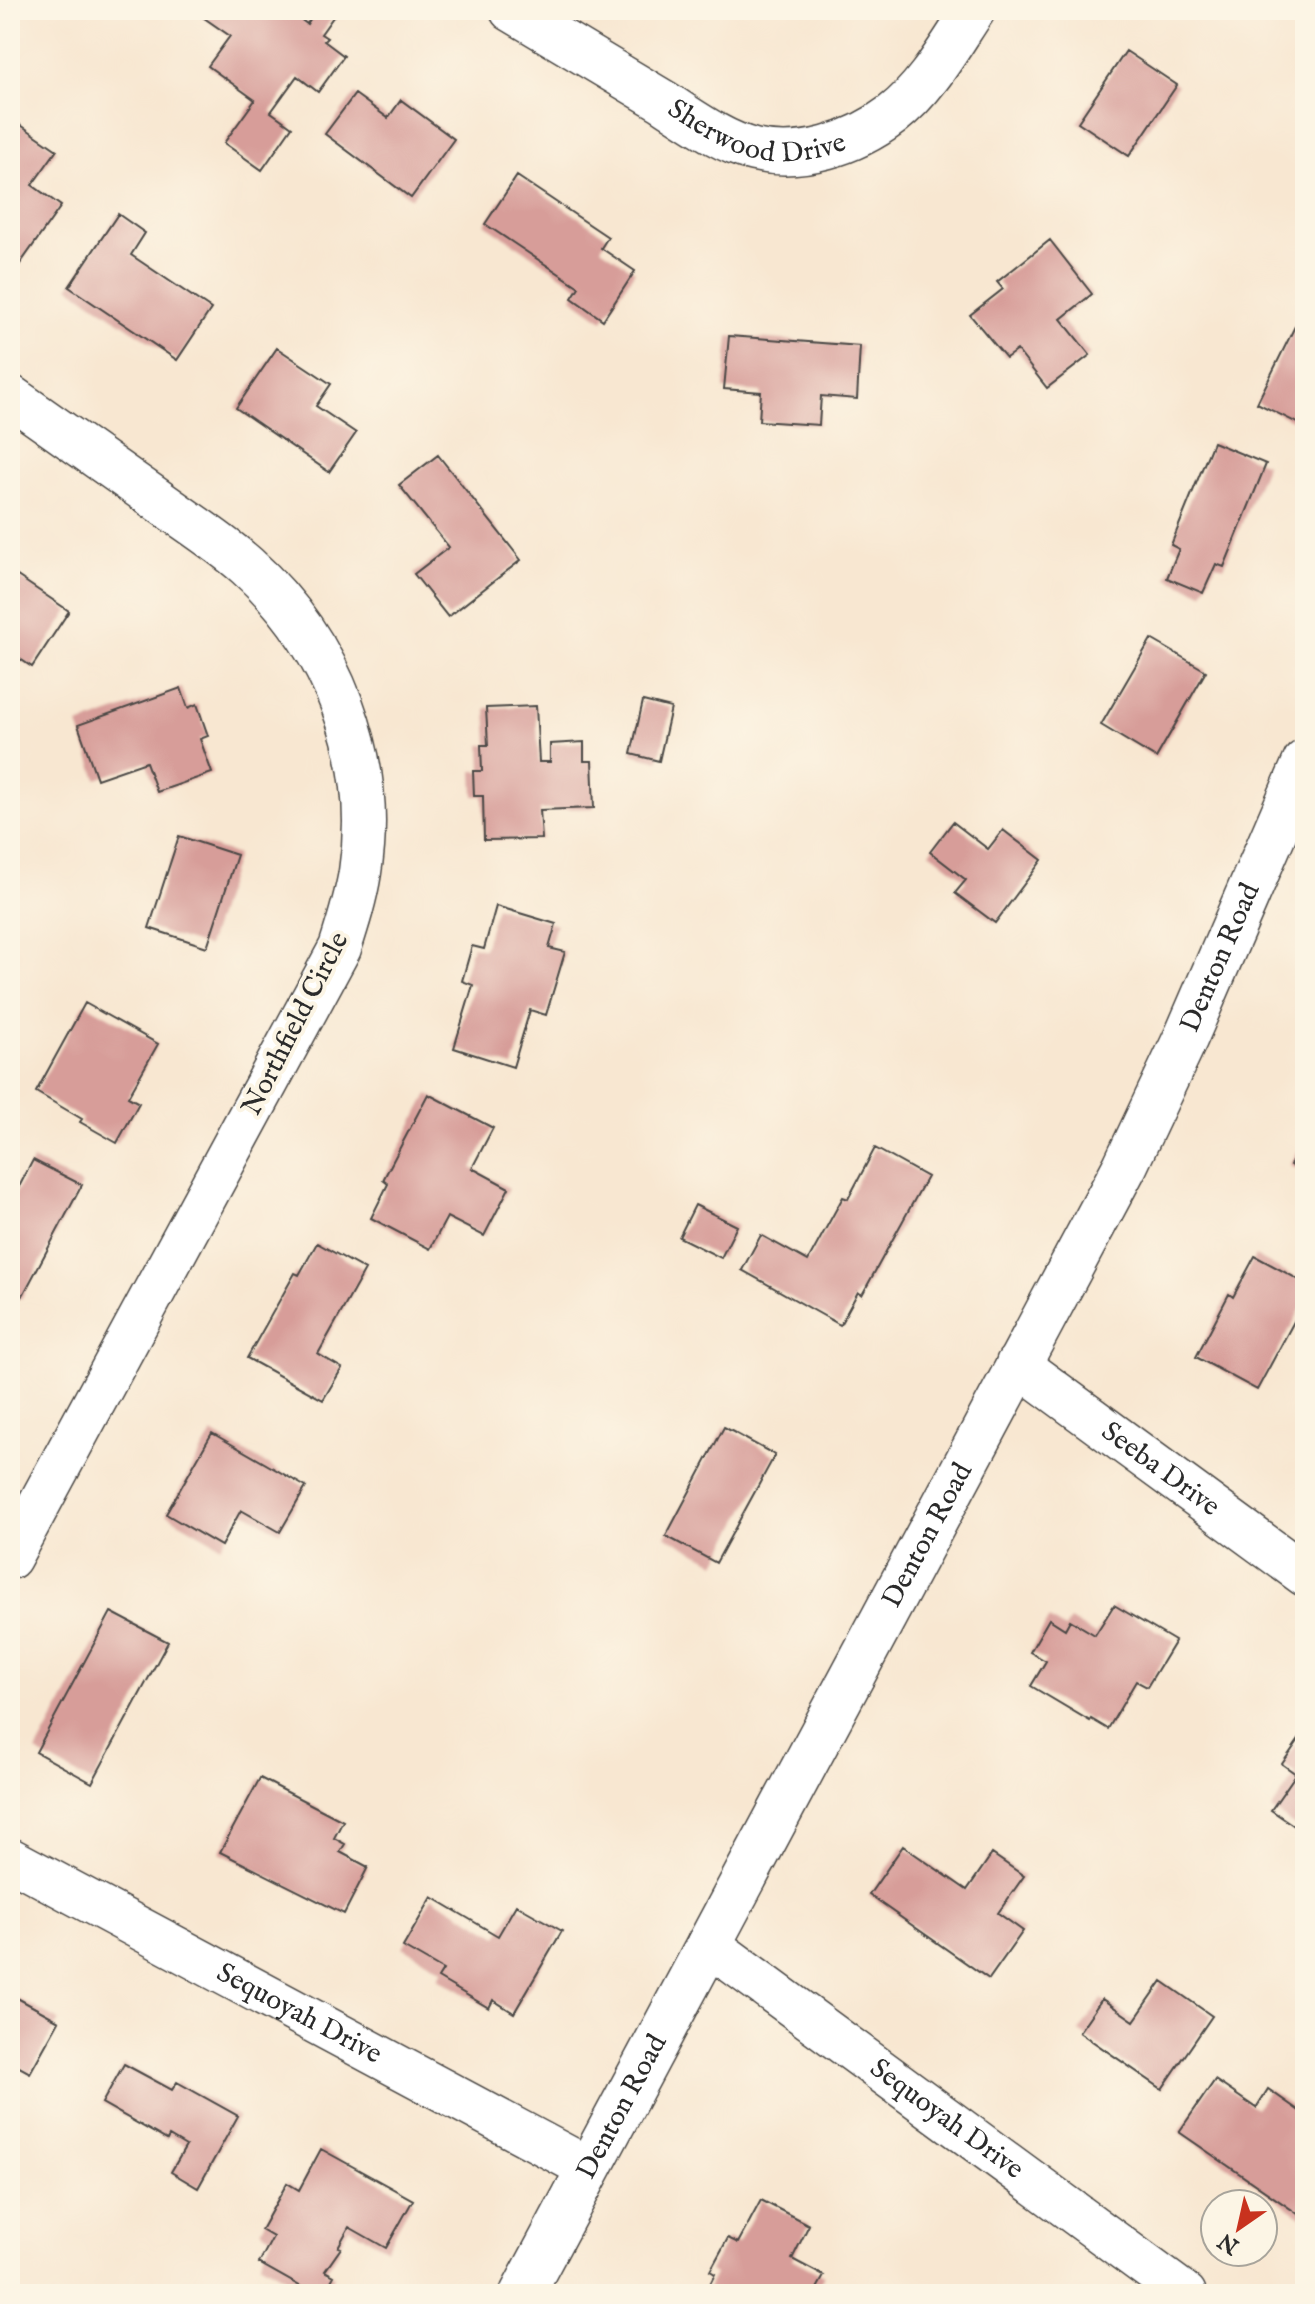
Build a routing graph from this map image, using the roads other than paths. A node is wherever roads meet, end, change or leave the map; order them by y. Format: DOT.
graph roads {
  1 [pos="511,10"];
  2 [pos="974,10"];
  3 [pos="10,396"];
  4 [pos="1305,762"];
  5 [pos="1017,1364"];
  6 [pos="10,1558"];
  7 [pos="1305,1575"];
  8 [pos="10,1859"];
  9 [pos="708,1944"];
  10 [pos="588,2168"];
  11 [pos="522,2294"];
  12 [pos="1185,2294"];
  1 -- 2 [label="street, Sherwood Drive"];
  3 -- 6 [label="street, Northfield Circle"];
  4 -- 5 [label="street, Denton Road"];
  5 -- 7 [label="street, Seeba Drive"];
  5 -- 9 [label="street, Denton Road"];
  8 -- 10 [label="street, Sequoyah Drive"];
  9 -- 10 [label="street, Denton Road"];
  9 -- 12 [label="street, Sequoyah Drive"];
  10 -- 11 [label="street, Denton Road"];
}
